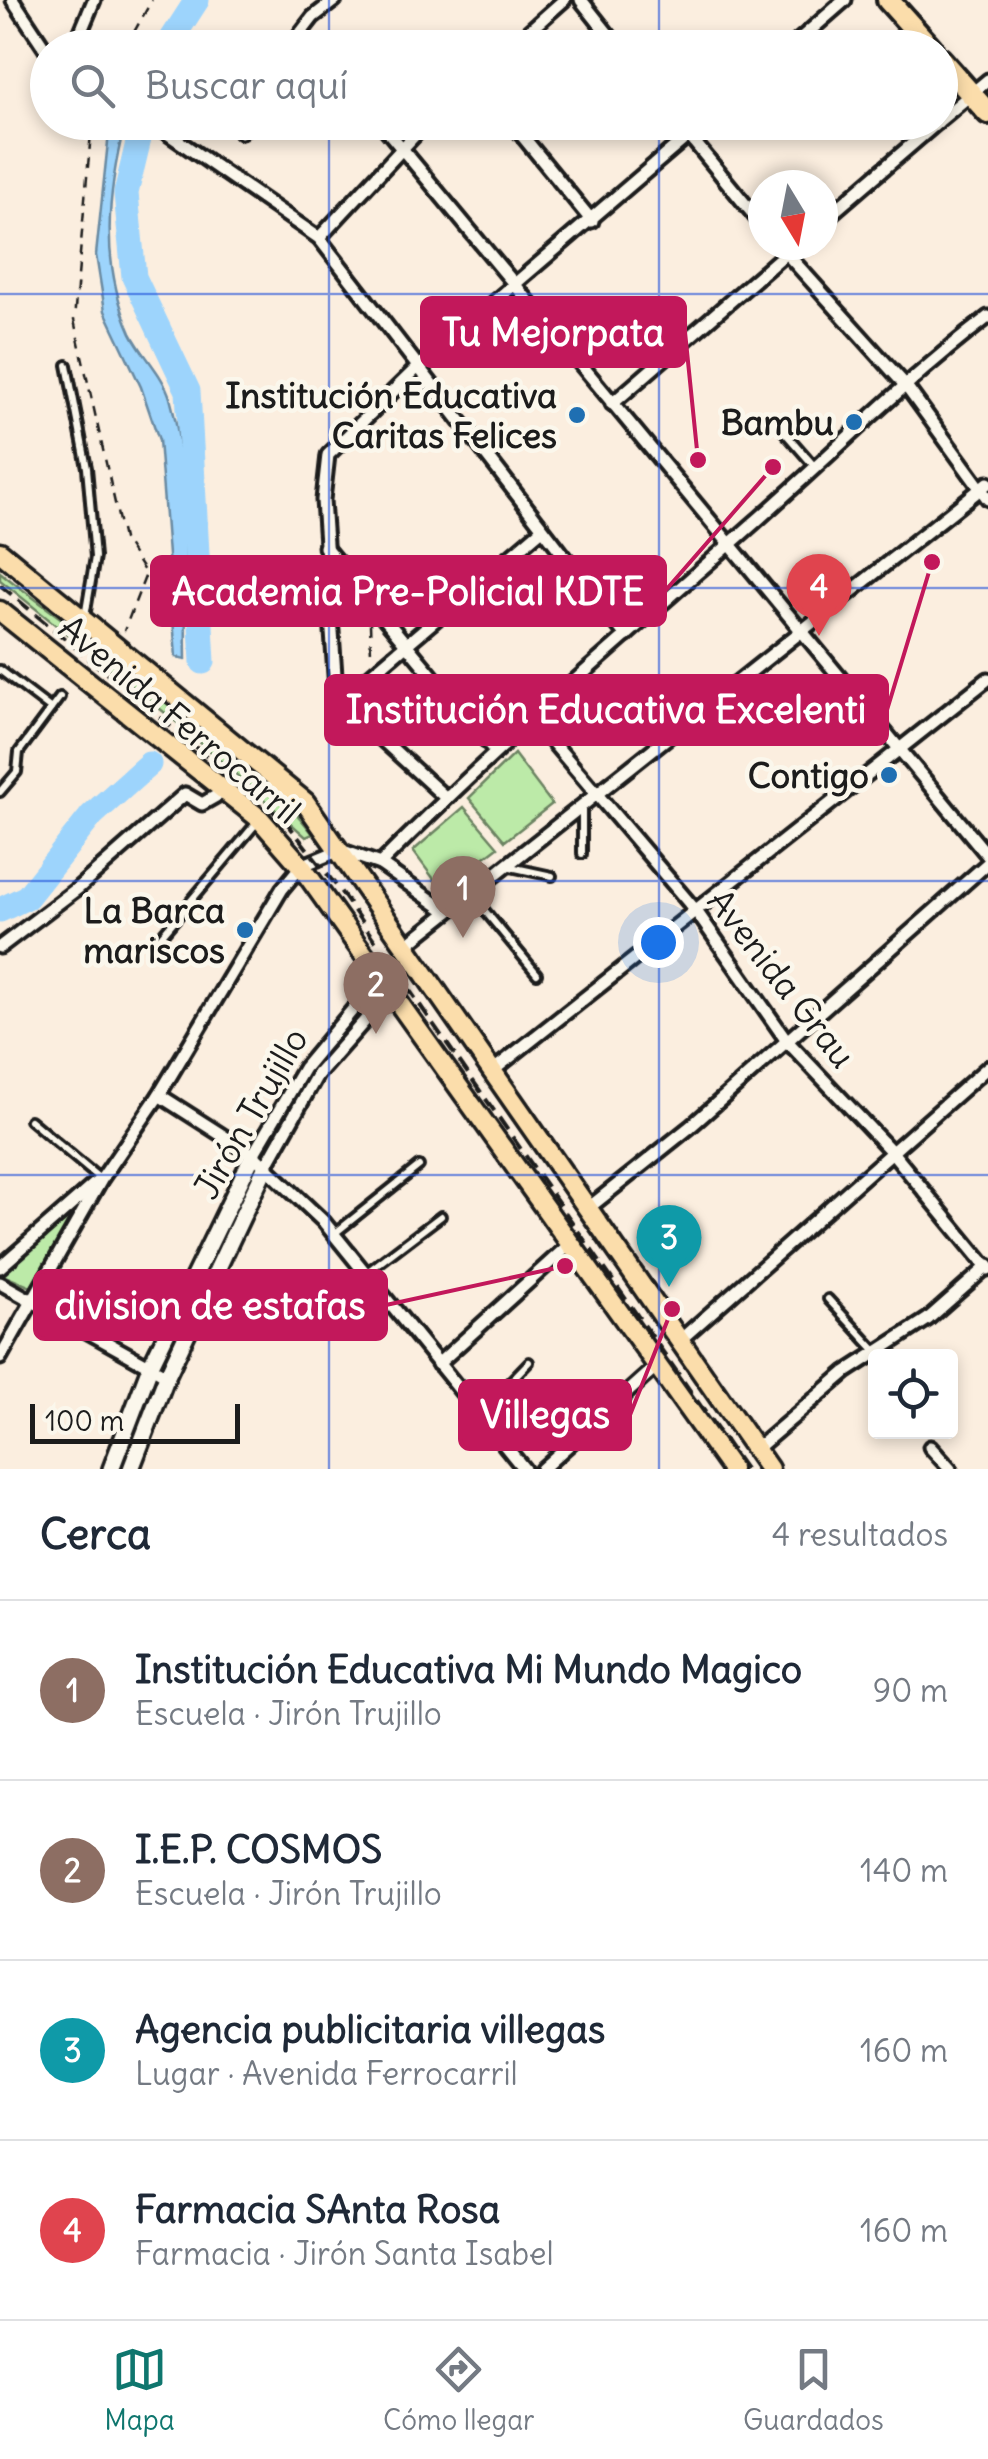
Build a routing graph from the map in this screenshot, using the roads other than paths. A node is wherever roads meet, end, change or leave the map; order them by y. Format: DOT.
graph roads {
  1 [pos="13,0"];
  2 [pos="94,0"];
  3 [pos="335,0"];
  4 [pos="564,0"];
  5 [pos="581,0"];
  6 [pos="845,0"];
  7 [pos="888,0"];
  8 [pos="33,30"];
  9 [pos="82,30"];
  10 [pos="306,30"];
  11 [pos="530,30"];
  12 [pos="604,30"];
  13 [pos="811,30"];
  14 [pos="914,30"];
  15 [pos="958,71"];
  16 [pos="980,87"];
  17 [pos="958,105"];
  18 [pos="988,112"];
  19 [pos="177,140"];
  20 [pos="394,140"];
  21 [pos="408,140"];
  22 [pos="525,140"];
  23 [pos="684,140"];
  24 [pos="692,140"];
  25 [pos="917,140"];
  26 [pos="400,147"];
  27 [pos="748,208"];
  28 [pos="838,208"];
  29 [pos="592,220"];
  30 [pos="318,238"];
  31 [pos="773,260"];
  32 [pos="796,260"];
  33 [pos="516,286"];
  34 [pos="988,317"];
  35 [pos="67,366"];
  36 [pos="419,366"];
  37 [pos="906,386"];
  38 [pos="612,404"];
  39 [pos="780,427"];
  40 [pos="816,468"];
  41 [pos="985,491"];
  42 [pos="541,530"];
  43 [pos="730,544"];
  44 [pos="325,547"];
  45 [pos="0,552"];
  46 [pos="366,597"];
  47 [pos="329,610"];
  48 [pos="0,611"];
  49 [pos="90,622"];
  50 [pos="800,630"];
  51 [pos="626,636"];
  52 [pos="405,644"];
  53 [pos="0,670"];
  54 [pos="988,679"];
  55 [pos="60,698"];
  56 [pos="340,701"];
  57 [pos="51,709"];
  58 [pos="533,719"];
  59 [pos="898,748"];
  60 [pos="495,751"];
  61 [pos="225,790"];
  62 [pos="0,792"];
  63 [pos="596,794"];
  64 [pos="446,798"];
  65 [pos="582,805"];
  66 [pos="260,819"];
  67 [pos="340,850"];
  68 [pos="582,854"];
  69 [pos="988,860"];
  70 [pos="380,864"];
  71 [pos="301,866"];
  72 [pos="506,866"];
  73 [pos="552,876"];
  74 [pos="471,894"];
  75 [pos="696,910"];
  76 [pos="448,912"];
  77 [pos="0,947"];
  78 [pos="152,947"];
  79 [pos="404,948"];
  80 [pos="537,974"];
  81 [pos="383,987"];
  82 [pos="787,1041"];
  83 [pos="988,1066"];
  84 [pos="490,1073"];
  85 [pos="158,1095"];
  86 [pos="30,1120"];
  87 [pos="892,1152"];
  88 [pos="260,1161"];
  89 [pos="419,1166"];
  90 [pos="100,1180"];
  91 [pos="586,1210"];
  92 [pos="441,1216"];
  93 [pos="334,1234"];
  94 [pos="570,1244"];
  95 [pos="0,1267"];
  96 [pos="988,1268"];
  97 [pos="365,1274"];
  98 [pos="0,1283"];
  99 [pos="828,1298"];
  100 [pos="33,1302"];
  101 [pos="678,1341"];
  102 [pos="873,1349"];
  103 [pos="881,1349"];
  104 [pos="868,1357"];
  105 [pos="0,1358"];
  106 [pos="528,1362"];
  107 [pos="438,1364"];
  108 [pos="658,1365"];
  109 [pos="150,1367"];
  110 [pos="166,1376"];
  111 [pos="478,1414"];
  112 [pos="930,1447"];
  113 [pos="755,1450"];
  114 [pos="112,1469"];
  115 [pos="132,1469"];
  116 [pos="524,1469"];
  117 [pos="542,1469"];
  118 [pos="731,1469"];
  119 [pos="769,1469"];
  120 [pos="950,1469"];
  1 -- 8 [label="street"];
  2 -- 9 [label="street"];
  3 -- 10 [label="street"];
  4 -- 11 [label="street"];
  5 -- 12 [label="street"];
  6 -- 13 [label="street"];
  7 -- 14 [label="highway"];
  15 -- 16 [label="highway"];
  16 -- 17 [label="street"];
  16 -- 18 [label="highway"];
  19 -- 30 [label="street"];
  20 -- 26 [label="street"];
  21 -- 26 [label="street"];
  22 -- 29 [label="street"];
  23 -- 29 [label="street"];
  24 -- 27 [label="street"];
  25 -- 28 [label="street"];
  26 -- 30 [label="street"];
  26 -- 33 [label="street"];
  29 -- 33 [label="street"];
  30 -- 36 [label="street"];
  31 -- 38 [label="street"];
  32 -- 37 [label="street"];
  33 -- 36 [label="street"];
  33 -- 38 [label="street"];
  34 -- 37 [label="street"];
  35 -- 49 [label="lane"];
  36 -- 42 [label="street"];
  36 -- 44 [label="street"];
  37 -- 40 [label="street"];
  37 -- 41 [label="street"];
  38 -- 43 [label="street"];
  39 -- 40 [label="lane"];
  40 -- 43 [label="street"];
  41 -- 50 [label="street"];
  42 -- 51 [label="street"];
  42 -- 52 [label="street"];
  43 -- 50 [label="street"];
  43 -- 51 [label="street"];
  44 -- 46 [label="street"];
  44 -- 47 [label="street"];
  45 -- 49 [label="main road, Avenida Ferrocarril"];
  46 -- 47 [label="street"];
  46 -- 52 [label="street"];
  47 -- 56 [label="street"];
  48 -- 61 [label="main road, Avenida Ferrocarril"];
  49 -- 67 [label="main road, Avenida Ferrocarril"];
  50 -- 59 [label="street"];
  50 -- 63 [label="street"];
  51 -- 58 [label="street"];
  52 -- 56 [label="street"];
  52 -- 60 [label="street"];
  53 -- 57 [label="lane"];
  54 -- 59 [label="street"];
  55 -- 57 [label="lane"];
  56 -- 64 [label="street"];
  57 -- 62 [label="lane"];
  58 -- 60 [label="street"];
  58 -- 63 [label="street, Avenida Grau"];
  59 -- 69 [label="street"];
  59 -- 75 [label="street"];
  60 -- 64 [label="street"];
  61 -- 66 [label="main road, Avenida Ferrocarril"];
  61 -- 77 [label="street"];
  63 -- 65 [label="street"];
  63 -- 75 [label="street, Avenida Grau"];
  64 -- 70 [label="street"];
  65 -- 68 [label="lane"];
  65 -- 72 [label="street"];
  66 -- 71 [label="main road, Avenida Ferrocarril"];
  66 -- 78 [label="lane"];
  67 -- 70 [label="street"];
  67 -- 71 [label="street"];
  67 -- 79 [label="main road, Avenida Ferrocarril"];
  69 -- 82 [label="street"];
  70 -- 76 [label="street"];
  71 -- 81 [label="main road, Avenida Ferrocarril"];
  71 -- 85 [label="street"];
  72 -- 73 [label="lane"];
  72 -- 74 [label="street"];
  74 -- 76 [label="street"];
  74 -- 80 [label="lane"];
  75 -- 82 [label="street, Avenida Grau"];
  75 -- 84 [label="street"];
  76 -- 79 [label="street"];
  79 -- 84 [label="main road, Avenida Ferrocarril"];
  81 -- 88 [label="street, Jirón Trujillo"];
  81 -- 94 [label="main road, Avenida Ferrocarril"];
  82 -- 87 [label="street, Avenida Grau"];
  82 -- 91 [label="street"];
  83 -- 87 [label="street"];
  84 -- 91 [label="main road, Avenida Ferrocarril"];
  85 -- 88 [label="street"];
  85 -- 90 [label="street"];
  86 -- 90 [label="lane"];
  87 -- 96 [label="street, Avenida Grau"];
  87 -- 101 [label="street"];
  88 -- 93 [label="street"];
  88 -- 109 [label="street, Jirón Trujillo"];
  88 -- 110 [label="street, Jirón Trujillo"];
  89 -- 93 [label="lane"];
  90 -- 95 [label="street"];
  90 -- 100 [label="street"];
  91 -- 101 [label="main road, Avenida Ferrocarril"];
  92 -- 97 [label="lane"];
  93 -- 97 [label="street"];
  94 -- 107 [label="street"];
  94 -- 108 [label="main road, Avenida Ferrocarril"];
  96 -- 103 [label="street"];
  97 -- 107 [label="street"];
  98 -- 100 [label="street"];
  99 -- 102 [label="lane"];
  100 -- 105 [label="street"];
  100 -- 109 [label="street"];
  101 -- 113 [label="main road, Avenida Ferrocarril"];
  104 -- 113 [label="street"];
  106 -- 111 [label="lane"];
  107 -- 111 [label="street"];
  108 -- 117 [label="street"];
  108 -- 118 [label="main road, Avenida Ferrocarril"];
  109 -- 110 [label="street"];
  109 -- 114 [label="street, Jirón Trujillo"];
  110 -- 115 [label="street, Jirón Trujillo"];
  111 -- 116 [label="street"];
  112 -- 120 [label="street"];
  113 -- 119 [label="main road, Avenida Ferrocarril"];
}
